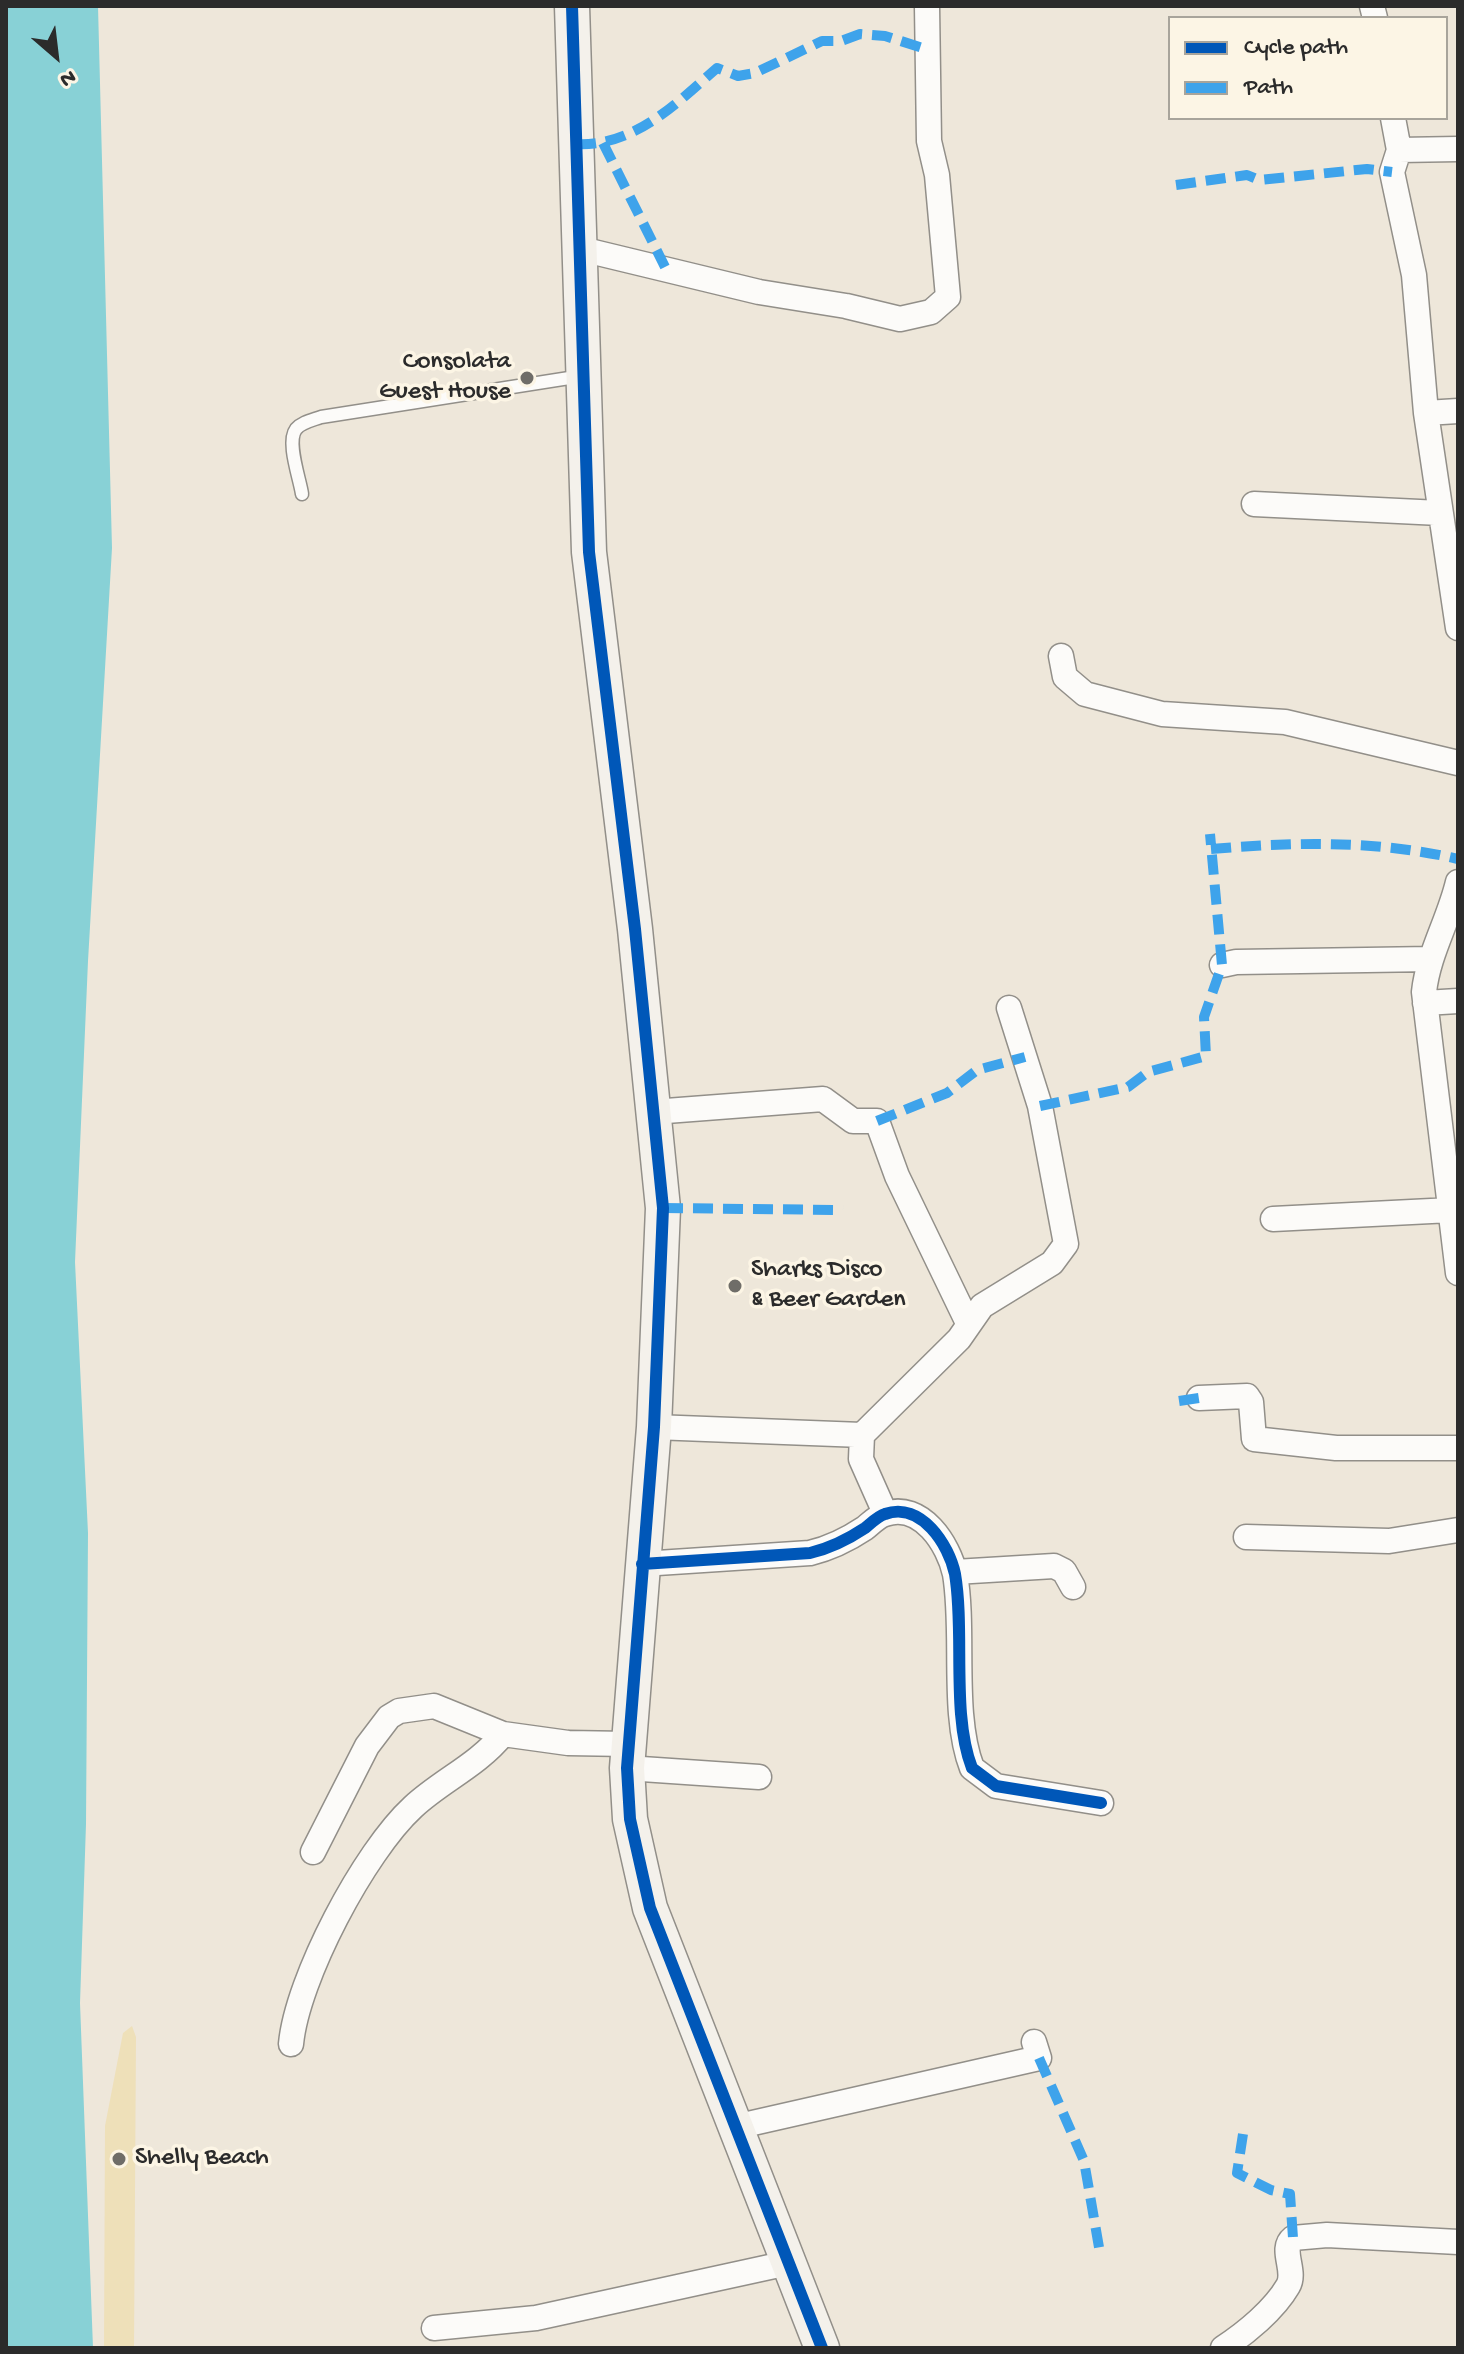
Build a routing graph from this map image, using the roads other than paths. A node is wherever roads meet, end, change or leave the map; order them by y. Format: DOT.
graph roads {
  1 [pos="572,6"];
  2 [pos="927,6"];
  3 [pos="1393,120"];
  4 [pos="1458,149"];
  5 [pos="1399,150"];
  6 [pos="577,248"];
  7 [pos="582,376"];
  8 [pos="1458,411"];
  9 [pos="1426,413"];
  10 [pos="302,494"];
  11 [pos="1254,504"];
  12 [pos="1440,513"];
  13 [pos="1453,557"];
  14 [pos="1458,628"];
  15 [pos="1061,656"];
  16 [pos="1458,763"];
  17 [pos="1458,882"];
  18 [pos="1431,959"];
  19 [pos="1222,965"];
  20 [pos="1458,1001"];
  21 [pos="1425,1003"];
  22 [pos="1009,1008"];
  23 [pos="653,1112"];
  24 [pos="1451,1210"];
  25 [pos="1273,1219"];
  26 [pos="1457,1248"];
  27 [pos="1458,1273"];
  28 [pos="968,1323"];
  29 [pos="1199,1398"];
  30 [pos="654,1427"];
  31 [pos="862,1435"];
  32 [pos="1458,1448"];
  33 [pos="885,1513"];
  34 [pos="1458,1530"];
  35 [pos="1246,1537"];
  36 [pos="642,1564"];
  37 [pos="955,1572"];
  38 [pos="1073,1587"];
  39 [pos="503,1734"];
  40 [pos="627,1756"];
  41 [pos="759,1777"];
  42 [pos="1101,1803"];
  43 [pos="313,1852"];
  44 [pos="1034,2042"];
  45 [pos="291,2044"];
  46 [pos="735,2127"];
  47 [pos="1458,2242"];
  48 [pos="788,2263"];
  49 [pos="434,2328"];
  50 [pos="1226,2347"];
  51 [pos="822,2348"];
  1 -- 6 [label="street"];
  2 -- 6 [label="street"];
  3 -- 5 [label="street"];
  4 -- 5 [label="street"];
  5 -- 9 [label="street"];
  6 -- 7 [label="street"];
  7 -- 10 [label="lane"];
  7 -- 23 [label="street"];
  8 -- 9 [label="street"];
  9 -- 12 [label="street"];
  11 -- 12 [label="street"];
  12 -- 13 [label="street"];
  13 -- 14 [label="street"];
  15 -- 16 [label="street"];
  17 -- 18 [label="street"];
  18 -- 19 [label="street"];
  18 -- 21 [label="street"];
  20 -- 21 [label="street"];
  21 -- 24 [label="street"];
  22 -- 28 [label="street"];
  23 -- 28 [label="street"];
  23 -- 30 [label="street"];
  24 -- 25 [label="street"];
  24 -- 26 [label="street"];
  26 -- 27 [label="street"];
  28 -- 31 [label="street"];
  29 -- 32 [label="street"];
  30 -- 31 [label="street"];
  30 -- 36 [label="street"];
  31 -- 33 [label="street"];
  33 -- 36 [label="street"];
  33 -- 37 [label="street"];
  34 -- 35 [label="street"];
  36 -- 40 [label="street"];
  37 -- 38 [label="street"];
  37 -- 42 [label="street"];
  39 -- 40 [label="street"];
  39 -- 43 [label="street"];
  39 -- 45 [label="street"];
  40 -- 41 [label="street"];
  40 -- 46 [label="street"];
  44 -- 46 [label="street"];
  46 -- 48 [label="street"];
  47 -- 50 [label="street"];
  48 -- 49 [label="street"];
  48 -- 51 [label="street"];
}
